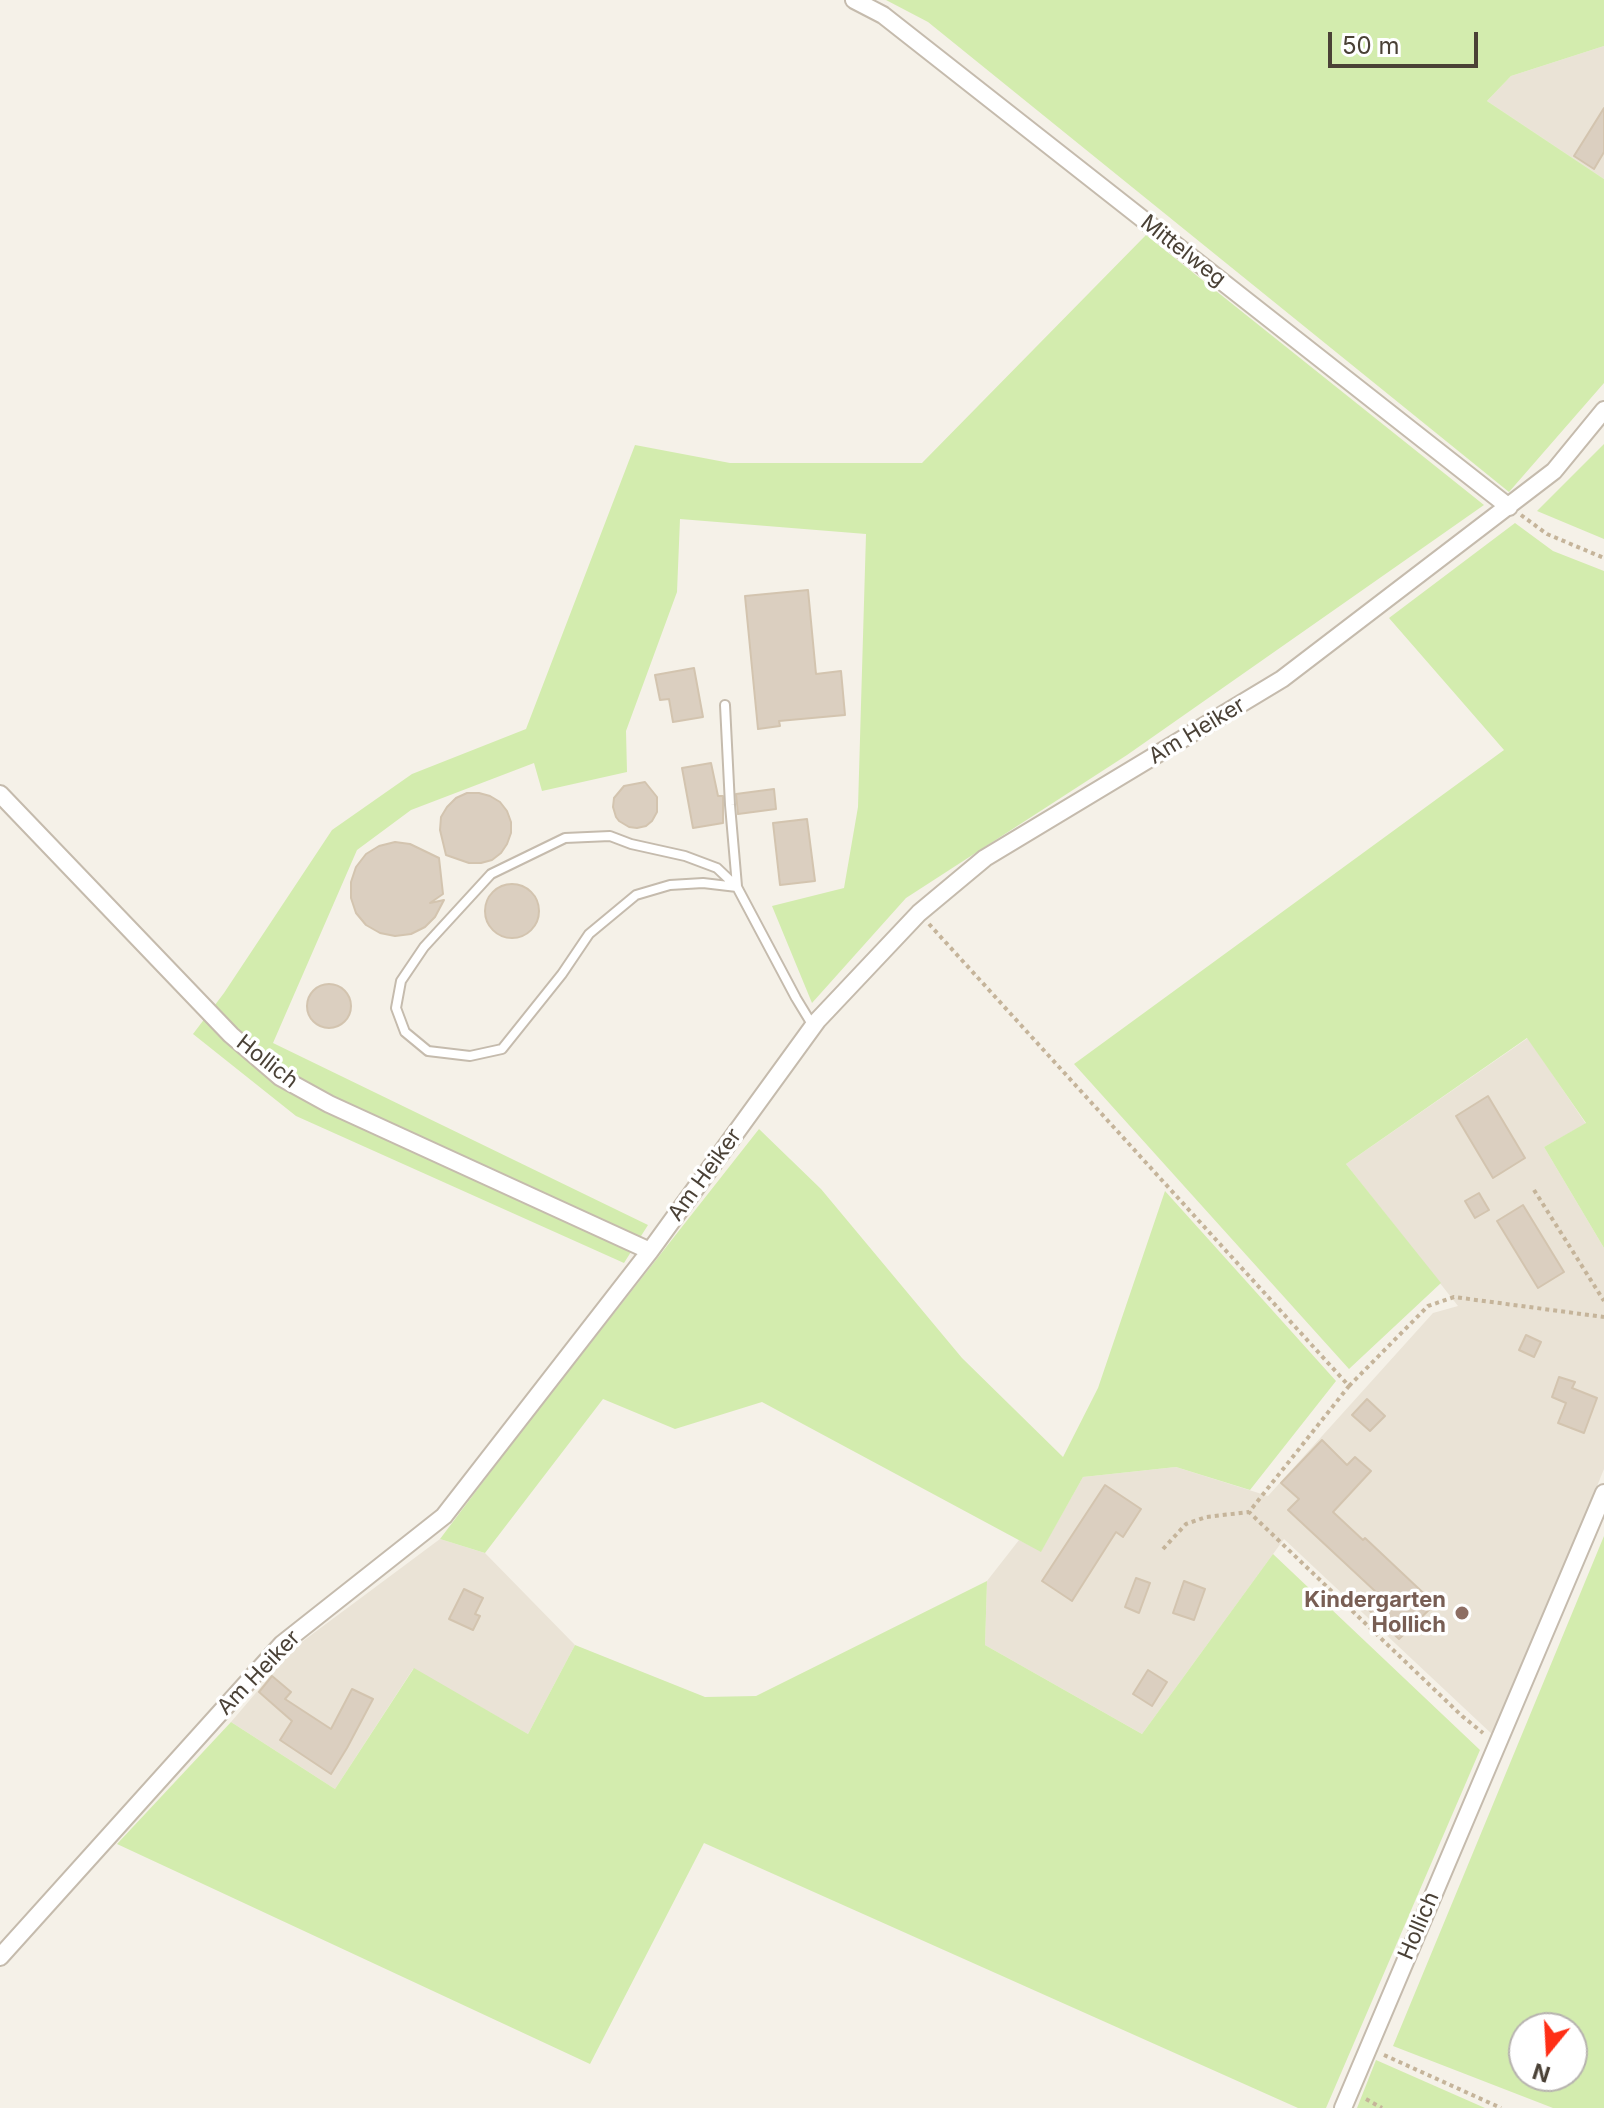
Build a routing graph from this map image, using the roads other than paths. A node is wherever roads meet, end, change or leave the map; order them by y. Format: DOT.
graph roads {
  1 [pos="854,0"];
  2 [pos="1604,410"];
  3 [pos="1509,507"];
  4 [pos="725,705"];
  5 [pos="0,794"];
  6 [pos="737,887"];
  7 [pos="814,1026"];
  8 [pos="650,1251"];
  9 [pos="1604,1493"];
  10 [pos="0,1957"];
  11 [pos="1343,2108"];
  1 -- 3 [label="street, Mittelweg"];
  2 -- 3 [label="street, Am Heiker"];
  3 -- 7 [label="street, Am Heiker"];
  4 -- 6 [label="lane"];
  5 -- 8 [label="street, Hollich"];
  6 -- 6 [label="lane"];
  6 -- 7 [label="lane"];
  7 -- 8 [label="street, Am Heiker"];
  8 -- 10 [label="street, Am Heiker"];
  9 -- 11 [label="street, Hollich"];
}
